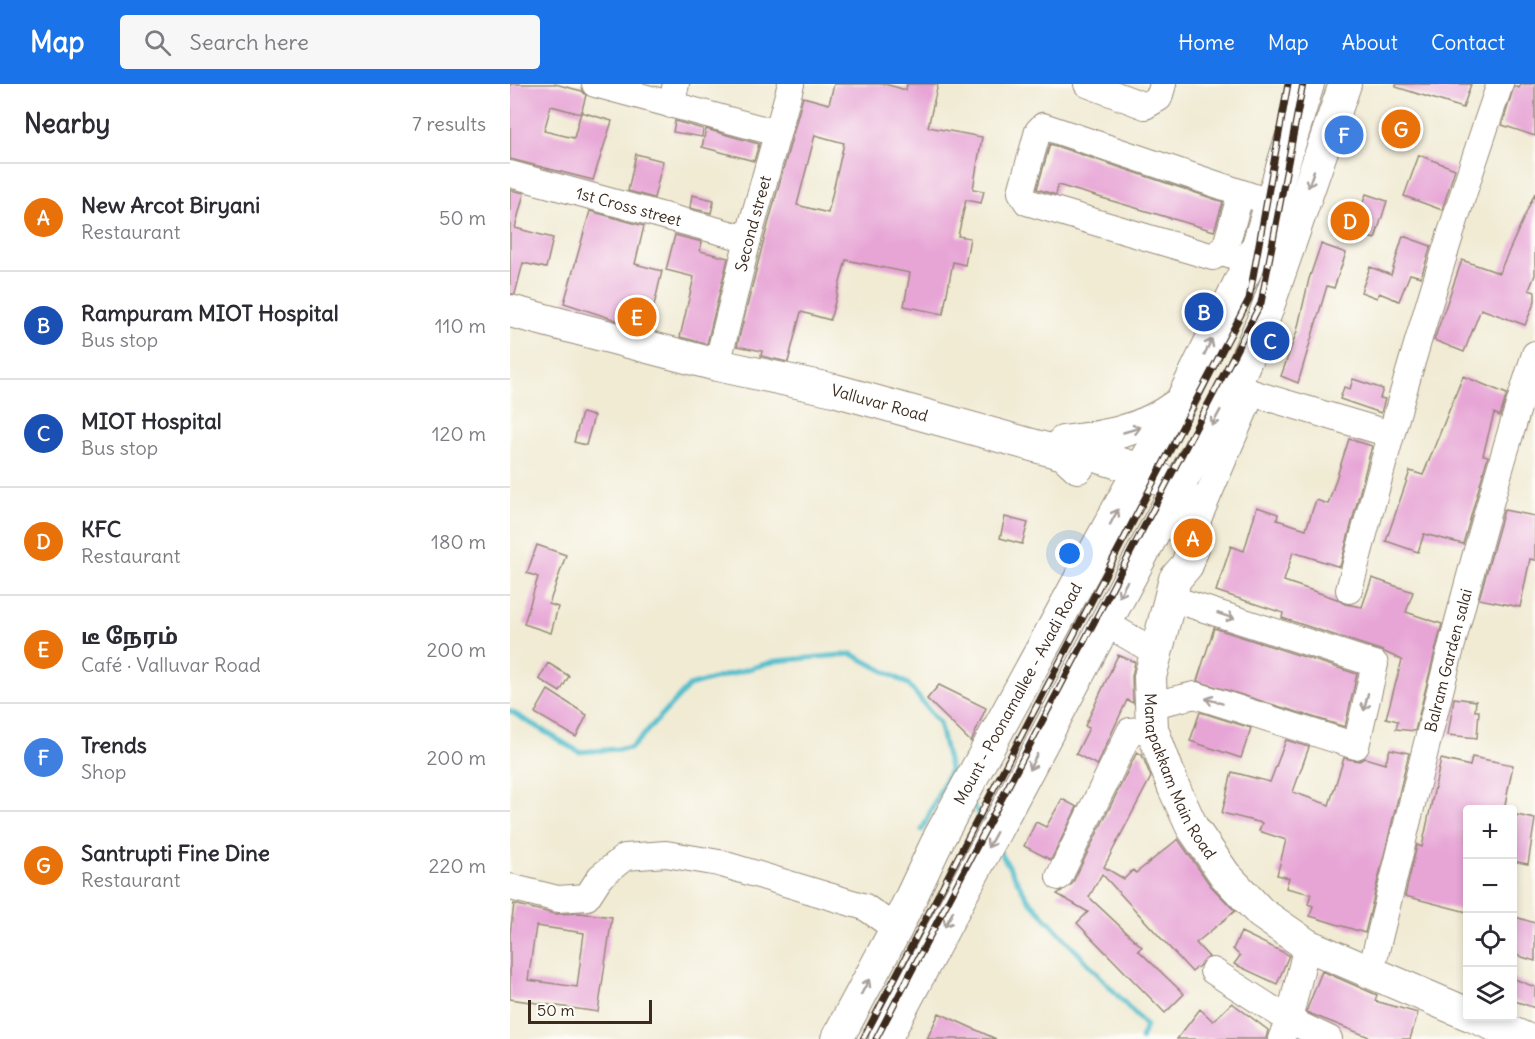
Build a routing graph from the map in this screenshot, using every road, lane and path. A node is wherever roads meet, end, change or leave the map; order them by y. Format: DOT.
graph roads {
  1 [pos="595,84"];
  2 [pos="791,84"];
  3 [pos="1087,84"];
  4 [pos="1163,84"];
  5 [pos="1308,84"];
  6 [pos="1345,84"];
  7 [pos="1500,84"];
  8 [pos="674,94"];
  9 [pos="777,133"];
  10 [pos="510,174"];
  11 [pos="1241,193"];
  12 [pos="1272,203"];
  13 [pos="748,239"];
  14 [pos="1236,257"];
  15 [pos="510,311"];
  16 [pos="1535,354"];
  17 [pos="717,365"];
  18 [pos="1244,389"];
  19 [pos="1181,402"];
  20 [pos="1390,434"];
  21 [pos="1033,446"];
  22 [pos="1135,479"];
  23 [pos="1171,500"];
  24 [pos="1195,526"];
  25 [pos="1173,589"];
  26 [pos="1349,590"];
  27 [pos="1106,623"];
  28 [pos="1155,652"];
  29 [pos="1152,717"];
  30 [pos="1059,876"];
  31 [pos="510,887"];
  32 [pos="896,929"];
  33 [pos="1307,945"];
  34 [pos="1371,970"];
  35 [pos="1213,971"];
  36 [pos="1477,1023"];
  37 [pos="1285,1029"];
  38 [pos="837,1039"];
  39 [pos="885,1039"];
  40 [pos="1329,1039"];
  41 [pos="1526,1039"];
  1 -- 8 [label="street"];
  2 -- 9 [label="street, Second street"];
  3 -- 4 [label="street"];
  5 -- 12 [label="main road, Mount - Poonamallee - Avadi Road"];
  6 -- 18 [label="main road, one-way"];
  7 -- 20 [label="street"];
  8 -- 9 [label="street"];
  9 -- 13 [label="street, Second street"];
  10 -- 13 [label="street, 1st Cross street"];
  11 -- 12 [label="street"];
  11 -- 14 [label="street"];
  11 -- 14 [label="street"];
  12 -- 14 [label="main road, Mount - Poonamallee - Avadi Road"];
  13 -- 17 [label="street, Second street"];
  19 -- 14 [label="main road, Mount - Poonamallee - Avadi Road, one-way"];
  15 -- 17 [label="main road, Valluvar Road"];
  16 -- 34 [label="street, Balram Garden salai"];
  17 -- 21 [label="main road, Valluvar Road"];
  18 -- 20 [label="street"];
  18 -- 23 [label="main road, one-way"];
  18 -- 24 [label="street"];
  21 -- 19 [label="main road, one-way"];
  19 -- 22 [label="main road, Mount - Poonamallee - Avadi Road"];
  20 -- 26 [label="street"];
  21 -- 22 [label="main road, Valluvar Road"];
  22 -- 23 [label="main road"];
  32 -- 22 [label="main road, Mount - Poonamallee - Avadi Road, one-way"];
  23 -- 24 [label="main road, Manapakkam Main Road"];
  23 -- 25 [label="main road"];
  23 -- 27 [label="main road, one-way"];
  24 -- 25 [label="main road, Manapakkam Main Road"];
  25 -- 28 [label="main road, Manapakkam Main Road"];
  25 -- 29 [label="street, one-way"];
  27 -- 28 [label="street"];
  27 -- 39 [label="main road, one-way"];
  28 -- 29 [label="main road, Manapakkam Main Road"];
  29 -- 30 [label="street"];
  29 -- 33 [label="main road, Manapakkam Main Road"];
  31 -- 32 [label="street"];
  38 -- 32 [label="main road, Mount - Poonamallee - Avadi Road, one-way"];
  33 -- 34 [label="main road, Manapakkam Main Road"];
  33 -- 37 [label="street"];
  34 -- 36 [label="main road, Manapakkam Main Road"];
  35 -- 37 [label="street"];
  36 -- 41 [label="main road, Manapakkam Main Road"];
  37 -- 40 [label="street"];
}
